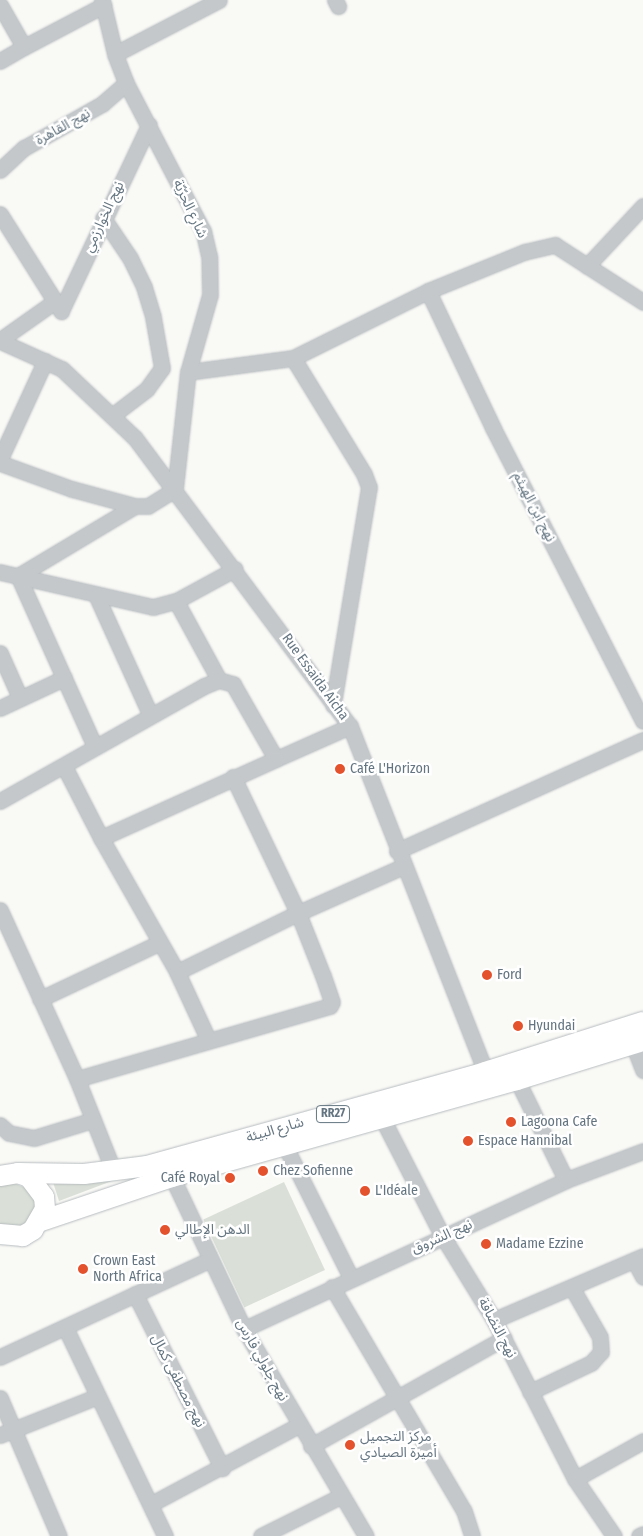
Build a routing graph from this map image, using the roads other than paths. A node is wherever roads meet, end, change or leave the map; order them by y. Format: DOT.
graph roads {
  1 [pos="219,0"];
  2 [pos="103,3"];
  3 [pos="0,5"];
  4 [pos="24,47"];
  5 [pos="115,54"];
  6 [pos="0,61"];
  7 [pos="126,83"];
  8 [pos="149,124"];
  9 [pos="0,170"];
  10 [pos="643,206"];
  11 [pos="0,214"];
  12 [pos="104,218"];
  13 [pos="587,266"];
  14 [pos="428,291"];
  15 [pos="643,302"];
  16 [pos="58,306"];
  17 [pos="0,341"];
  18 [pos="293,358"];
  19 [pos="45,361"];
  20 [pos="188,372"];
  21 [pos="112,414"];
  22 [pos="0,459"];
  23 [pos="0,463"];
  24 [pos="175,489"];
  25 [pos="135,506"];
  26 [pos="236,569"];
  27 [pos="0,572"];
  28 [pos="18,576"];
  29 [pos="96,595"];
  30 [pos="176,602"];
  31 [pos="0,653"];
  32 [pos="64,678"];
  33 [pos="219,680"];
  34 [pos="20,698"];
  35 [pos="333,705"];
  36 [pos="0,708"];
  37 [pos="150,714"];
  38 [pos="643,721"];
  39 [pos="350,726"];
  40 [pos="643,740"];
  41 [pos="95,747"];
  42 [pos="276,758"];
  43 [pos="64,766"];
  44 [pos="232,777"];
  45 [pos="0,801"];
  46 [pos="101,838"];
  47 [pos="397,851"];
  48 [pos="404,866"];
  49 [pos="0,910"];
  50 [pos="298,913"];
  51 [pos="3,927"];
  52 [pos="159,943"];
  53 [pos="177,972"];
  54 [pos="40,999"];
  55 [pos="643,1022"];
  56 [pos="208,1039"];
  57 [pos="638,1042"];
  58 [pos="643,1070"];
  59 [pos="78,1079"];
  60 [pos="488,1079"];
  61 [pos="516,1080"];
  62 [pos="382,1118"];
  63 [pos="93,1120"];
  64 [pos="0,1125"];
  65 [pos="284,1144"];
  66 [pos="643,1151"];
  67 [pos="114,1172"];
  68 [pos="5,1175"];
  69 [pos="172,1177"];
  70 [pos="566,1180"];
  71 [pos="41,1221"];
  72 [pos="0,1234"];
  73 [pos="443,1237"];
  74 [pos="638,1258"];
  75 [pos="209,1260"];
  76 [pos="643,1277"];
  77 [pos="351,1278"];
  78 [pos="332,1288"];
  79 [pos="572,1288"];
  80 [pos="135,1294"];
  81 [pos="494,1320"];
  82 [pos="65,1327"];
  83 [pos="244,1329"];
  84 [pos="504,1338"];
  85 [pos="0,1357"];
  86 [pos="530,1392"];
  87 [pos="98,1396"];
  88 [pos="399,1396"];
  89 [pos="0,1398"];
  90 [pos="299,1425"];
  91 [pos="6,1433"];
  92 [pos="643,1441"];
  93 [pos="310,1446"];
  94 [pos="222,1468"];
  95 [pos="575,1479"];
  96 [pos="341,1496"];
  97 [pos="151,1504"];
  98 [pos="643,1534"];
  99 [pos="59,1536"];
  100 [pos="166,1536"];
  101 [pos="261,1536"];
  102 [pos="366,1536"];
  103 [pos="472,1536"];
  104 [pos="614,1536"];
  105 [pos="639,1536"];
  1 -- 5 [label="street"];
  2 -- 4 [label="street"];
  2 -- 5 [label="street, شارع الحرّيّة"];
  3 -- 4 [label="street"];
  4 -- 6 [label="street"];
  5 -- 7 [label="street, شارع الحرّيّة"];
  7 -- 8 [label="street, شارع الحرّيّة"];
  7 -- 9 [label="street, نهج القاهرة"];
  8 -- 12 [label="street, نهج الخوارزمي"];
  8 -- 20 [label="street, شارع الحرّيّة"];
  10 -- 13 [label="street"];
  11 -- 16 [label="street"];
  12 -- 16 [label="street, نهج الخوارزمي"];
  12 -- 21 [label="street"];
  13 -- 14 [label="street"];
  13 -- 15 [label="street"];
  14 -- 18 [label="street"];
  14 -- 38 [label="street, نهج ابن الهيثم"];
  16 -- 17 [label="street, نهج الخوارزمي"];
  17 -- 19 [label="street, Rue Essaida Aicha"];
  18 -- 20 [label="street"];
  18 -- 35 [label="street"];
  19 -- 21 [label="street, Rue Essaida Aicha"];
  19 -- 22 [label="street"];
  20 -- 24 [label="street, شارع الحرّيّة"];
  21 -- 24 [label="street, Rue Essaida Aicha"];
  23 -- 25 [label="street"];
  24 -- 25 [label="street"];
  24 -- 26 [label="street, Rue Essaida Aicha"];
  25 -- 28 [label="street"];
  26 -- 30 [label="street"];
  26 -- 35 [label="street, Rue Essaida Aicha"];
  27 -- 28 [label="street"];
  28 -- 29 [label="street"];
  28 -- 32 [label="street"];
  29 -- 30 [label="street"];
  29 -- 37 [label="street"];
  30 -- 33 [label="street"];
  31 -- 34 [label="street"];
  32 -- 34 [label="street"];
  32 -- 41 [label="street"];
  33 -- 37 [label="street"];
  33 -- 42 [label="street"];
  34 -- 36 [label="street"];
  35 -- 39 [label="street, Rue Essaida Aicha"];
  37 -- 41 [label="street"];
  39 -- 42 [label="street"];
  39 -- 47 [label="street, Rue Essaida Aicha"];
  40 -- 47 [label="street"];
  41 -- 43 [label="street"];
  42 -- 44 [label="street"];
  43 -- 45 [label="street"];
  43 -- 46 [label="street"];
  44 -- 46 [label="street"];
  44 -- 50 [label="street"];
  46 -- 52 [label="street"];
  47 -- 48 [label="street, Rue Essaida Aicha"];
  48 -- 50 [label="street"];
  48 -- 60 [label="street, Rue Essaida Aicha"];
  49 -- 51 [label="street"];
  50 -- 53 [label="street"];
  50 -- 56 [label="street"];
  51 -- 54 [label="street"];
  52 -- 53 [label="street"];
  52 -- 54 [label="street"];
  53 -- 56 [label="street"];
  54 -- 59 [label="street"];
  55 -- 60 [label="main road, شارع البيئة / RR27"];
  56 -- 59 [label="street"];
  57 -- 58 [label="street"];
  57 -- 61 [label="main road, شارع البيئة / RR27"];
  59 -- 63 [label="street"];
  60 -- 61 [label="main road, شارع البيئة / RR27"];
  60 -- 62 [label="main road, شارع البيئة / RR27"];
  60 -- 67 [label="main road, شارع البيئة / RR27"];
  61 -- 70 [label="street"];
  62 -- 65 [label="main road, شارع البيئة / RR27"];
  62 -- 73 [label="street, نهج النضافة"];
  63 -- 64 [label="street"];
  63 -- 67 [label="street"];
  65 -- 69 [label="main road, شارع البيئة / RR27"];
  65 -- 77 [label="street"];
  66 -- 70 [label="street, نهج الشروق"];
  67 -- 68 [label="main road, شارع البيئة / RR27"];
  68 -- 71 [label="main road, RR27"];
  69 -- 71 [label="main road, شارع البيئة / RR27"];
  69 -- 75 [label="street, نهج جلولي فارس"];
  70 -- 73 [label="street, نهج الشروق"];
  71 -- 72 [label="main road, RR27"];
  73 -- 77 [label="street, نهج الشروق"];
  73 -- 81 [label="street, نهج النضافة"];
  74 -- 76 [label="street"];
  74 -- 79 [label="street"];
  75 -- 80 [label="street"];
  75 -- 83 [label="street, نهج جلولي فارس"];
  77 -- 78 [label="street, نهج الشروق"];
  78 -- 83 [label="street, نهج الشروق"];
  78 -- 88 [label="street"];
  79 -- 81 [label="street"];
  79 -- 86 [label="street"];
  80 -- 82 [label="street"];
  80 -- 94 [label="street, نهج مصطفى كمال"];
  81 -- 84 [label="street, نهج النضافة"];
  82 -- 85 [label="street"];
  82 -- 87 [label="street"];
  83 -- 90 [label="street, نهج جلولي فارس"];
  84 -- 86 [label="street, نهج النضافة"];
  84 -- 88 [label="street"];
  86 -- 95 [label="street, نهج النضافة"];
  87 -- 91 [label="street"];
  87 -- 97 [label="street"];
  88 -- 93 [label="street"];
  88 -- 103 [label="street"];
  89 -- 91 [label="street"];
  90 -- 93 [label="street, نهج جلولي فارس"];
  90 -- 94 [label="street"];
  91 -- 99 [label="street"];
  92 -- 95 [label="street"];
  93 -- 96 [label="street, نهج جلولي فارس"];
  94 -- 97 [label="street"];
  95 -- 104 [label="street, نهج النضافة"];
  96 -- 101 [label="street"];
  96 -- 102 [label="street, نهج جلولي فارس"];
  97 -- 100 [label="street"];
  98 -- 105 [label="street"];
}
